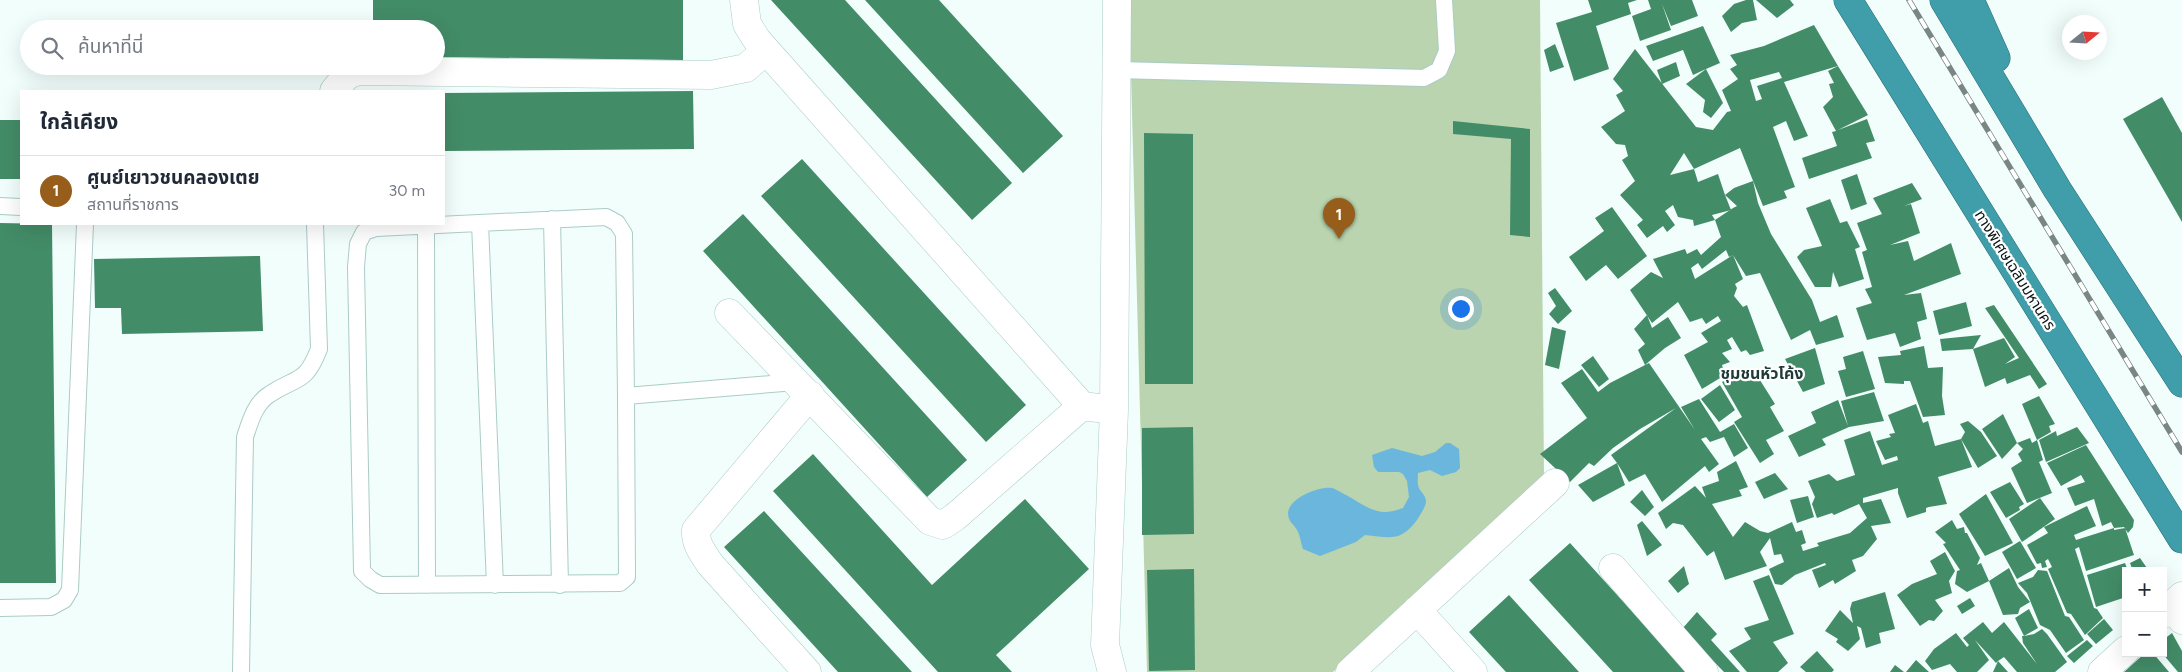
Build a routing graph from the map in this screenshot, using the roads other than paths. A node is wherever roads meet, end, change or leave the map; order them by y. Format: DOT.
graph roads {
  1 [pos="744,0"];
  2 [pos="1117,0"];
  3 [pos="1444,0"];
  4 [pos="1848,0"];
  5 [pos="1944,0"];
  6 [pos="1970,0"];
  7 [pos="766,50"];
  8 [pos="1117,70"];
  9 [pos="445,72"];
  10 [pos="349,75"];
  11 [pos="335,90"];
  12 [pos="2057,189"];
  13 [pos="0,206"];
  14 [pos="20,207"];
  15 [pos="552,219"];
  16 [pos="480,223"];
  17 [pos="85,225"];
  18 [pos="315,225"];
  19 [pos="444,225"];
  20 [pos="445,225"];
  21 [pos="426,226"];
  22 [pos="729,313"];
  23 [pos="2182,382"];
  24 [pos="803,388"];
  25 [pos="626,396"];
  26 [pos="1082,406"];
  27 [pos="1114,410"];
  28 [pos="1555,483"];
  29 [pos="2182,539"];
  30 [pos="1613,568"];
  31 [pos="427,585"];
  32 [pos="495,585"];
  33 [pos="560,585"];
  34 [pos="0,608"];
  35 [pos="1417,610"];
  36 [pos="2122,654"];
  37 [pos="241,672"];
  38 [pos="807,672"];
  39 [pos="1112,672"];
  40 [pos="1350,672"];
  41 [pos="1473,672"];
  42 [pos="1704,672"];
  43 [pos="2102,672"];
  1 -- 7 [label="street"];
  2 -- 8 [label="street"];
  3 -- 8 [label="lane"];
  4 -- 29 [label="highway, ทางพิเศษเฉลิมมหานคร"];
  5 -- 12 [label="highway"];
  6 -- 12 [label="highway"];
  7 -- 9 [label="street"];
  7 -- 26 [label="street"];
  8 -- 27 [label="street"];
  10 -- 11 [label="street"];
  12 -- 23 [label="highway"];
  13 -- 14 [label="lane"];
  15 -- 16 [label="lane"];
  15 -- 25 [label="lane"];
  15 -- 33 [label="lane"];
  16 -- 20 [label="lane"];
  16 -- 32 [label="lane"];
  17 -- 34 [label="lane"];
  18 -- 37 [label="lane"];
  19 -- 21 [label="lane"];
  21 -- 31 [label="lane"];
  21 -- 31 [label="lane"];
  22 -- 24 [label="street"];
  24 -- 25 [label="lane"];
  24 -- 26 [label="street"];
  24 -- 38 [label="street"];
  25 -- 33 [label="lane"];
  26 -- 27 [label="street"];
  27 -- 39 [label="street"];
  28 -- 35 [label="street"];
  30 -- 42 [label="street"];
  31 -- 32 [label="lane"];
  32 -- 33 [label="lane"];
  35 -- 40 [label="street"];
  35 -- 41 [label="street"];
  36 -- 43 [label="street"];
}
